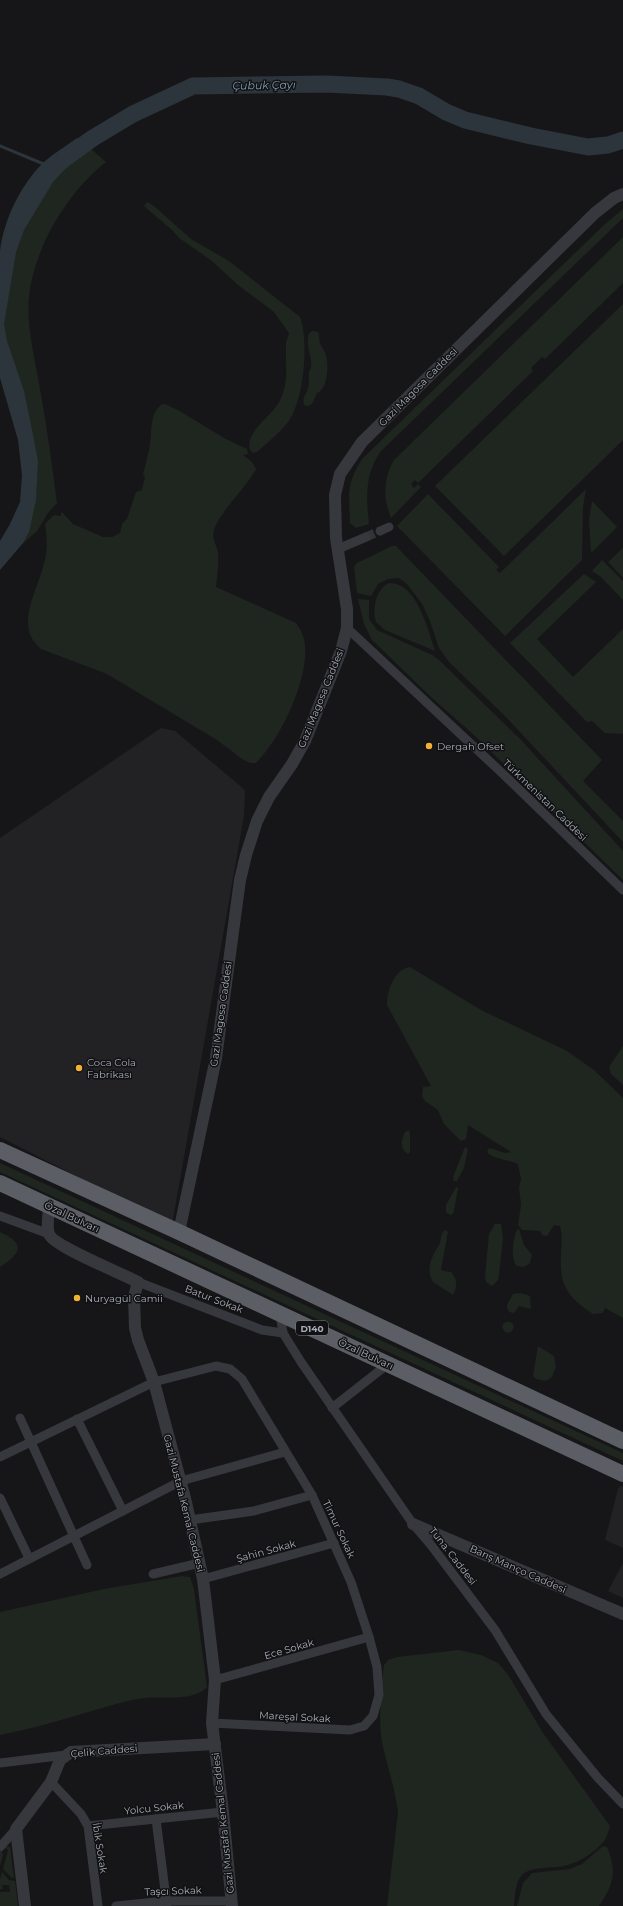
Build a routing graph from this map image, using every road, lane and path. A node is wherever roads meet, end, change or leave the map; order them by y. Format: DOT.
graph roads {
  1 [pos="623,194"];
  2 [pos="389,528"];
  3 [pos="380,531"];
  4 [pos="366,537"];
  5 [pos="338,549"];
  6 [pos="347,628"];
  7 [pos="623,890"];
  8 [pos="0,1150"];
  9 [pos="0,1183"];
  10 [pos="49,1206"];
  11 [pos="0,1216"];
  12 [pos="179,1232"];
  13 [pos="49,1234"];
  14 [pos="138,1282"];
  15 [pos="280,1314"];
  16 [pos="283,1333"];
  17 [pos="388,1364"];
  18 [pos="154,1382"];
  19 [pos="332,1408"];
  20 [pos="20,1418"];
  21 [pos="77,1419"];
  22 [pos="30,1441"];
  23 [pos="623,1441"];
  24 [pos="285,1452"];
  25 [pos="0,1457"];
  26 [pos="623,1474"];
  27 [pos="181,1482"];
  28 [pos="312,1495"];
  29 [pos="0,1498"];
  30 [pos="123,1511"];
  31 [pos="190,1520"];
  32 [pos="413,1524"];
  33 [pos="73,1536"];
  34 [pos="334,1543"];
  35 [pos="29,1558"];
  36 [pos="200,1564"];
  37 [pos="87,1565"];
  38 [pos="0,1574"];
  39 [pos="153,1574"];
  40 [pos="203,1580"];
  41 [pos="623,1614"];
  42 [pos="369,1637"];
  43 [pos="215,1680"];
  44 [pos="373,1716"];
  45 [pos="212,1723"];
  46 [pos="215,1744"];
  47 [pos="66,1754"];
  48 [pos="0,1763"];
  49 [pos="51,1782"];
  50 [pos="623,1804"];
  51 [pos="223,1812"];
  52 [pos="156,1819"];
  53 [pos="88,1826"];
  54 [pos="16,1829"];
  55 [pos="0,1847"];
  56 [pos="167,1903"];
  57 [pos="232,1903"];
  58 [pos="25,1906"];
  59 [pos="98,1906"];
  60 [pos="116,1906"];
  1 -- 5 [label="street, Gazi Magosa Caddesi"];
  2 -- 3 [label="street"];
  4 -- 5 [label="street"];
  5 -- 6 [label="street, Gazi Magosa Caddesi"];
  6 -- 7 [label="street, Türkmenistan Caddesi"];
  6 -- 12 [label="street, Gazi Magosa Caddesi"];
  8 -- 12 [label="highway"];
  9 -- 10 [label="highway, Özal Bulvarı / D140"];
  10 -- 13 [label="street"];
  10 -- 15 [label="highway, Özal Bulvarı / D140"];
  11 -- 13 [label="street"];
  12 -- 23 [label="highway"];
  13 -- 14 [label="street"];
  14 -- 16 [label="street, Batur Sokak"];
  14 -- 18 [label="street, Gazi Mustafa Kemal Caddesi"];
  15 -- 16 [label="street, Tuna. Caddesi"];
  15 -- 17 [label="highway, Özal Bulvarı / D140"];
  16 -- 19 [label="street, Tuna. Caddesi"];
  17 -- 19 [label="street"];
  17 -- 26 [label="highway, Özal Bulvarı / D140"];
  18 -- 21 [label="street"];
  18 -- 24 [label="street, Timur Sokak"];
  18 -- 27 [label="street, Gazi Mustafa Kemal Caddesi"];
  19 -- 32 [label="street, Tuna. Caddesi"];
  20 -- 22 [label="street"];
  21 -- 22 [label="street"];
  21 -- 30 [label="street"];
  22 -- 25 [label="street"];
  22 -- 33 [label="street"];
  24 -- 27 [label="street"];
  24 -- 28 [label="street, Timur Sokak"];
  27 -- 30 [label="street"];
  27 -- 31 [label="street, Gazi Mustafa Kemal Caddesi"];
  28 -- 31 [label="street"];
  28 -- 34 [label="street, Timur Sokak"];
  29 -- 35 [label="street"];
  30 -- 33 [label="street"];
  31 -- 36 [label="street, Gazi Mustafa Kemal Caddesi"];
  32 -- 41 [label="street, Barış Manço Caddesi"];
  32 -- 50 [label="street, Tuna. Caddesi"];
  33 -- 35 [label="street"];
  33 -- 37 [label="street"];
  34 -- 40 [label="street, Şahin Sokak"];
  34 -- 42 [label="street, Timur Sokak"];
  35 -- 38 [label="street"];
  36 -- 39 [label="street"];
  36 -- 40 [label="street, Gazi Mustafa Kemal Caddesi"];
  40 -- 43 [label="street, Gazi Mustafa Kemal Caddesi"];
  42 -- 43 [label="street, Ece Sokak"];
  42 -- 44 [label="street, Timur Sokak"];
  43 -- 45 [label="street, Gazi Mustafa Kemal Caddesi"];
  44 -- 45 [label="street, Mareşal Sokak"];
  45 -- 46 [label="street, Gazi Mustafa Kemal Caddesi"];
  46 -- 47 [label="street, Çelik Caddesi"];
  46 -- 51 [label="street, Gazi Mustafa Kemal Caddesi"];
  47 -- 48 [label="street"];
  47 -- 49 [label="street, Çelik Caddesi"];
  49 -- 53 [label="street, İbik Sokak"];
  49 -- 54 [label="street, Çelik Caddesi"];
  51 -- 52 [label="street, Yolcu Sokak"];
  51 -- 57 [label="street, Gazi Mustafa Kemal Caddesi"];
  52 -- 53 [label="street, Yolcu Sokak"];
  52 -- 56 [label="street"];
  53 -- 59 [label="street, İbik Sokak"];
  54 -- 55 [label="street"];
  54 -- 58 [label="street"];
  56 -- 57 [label="street, Taşcı Sokak"];
  56 -- 60 [label="street, Taşcı Sokak"];
}
